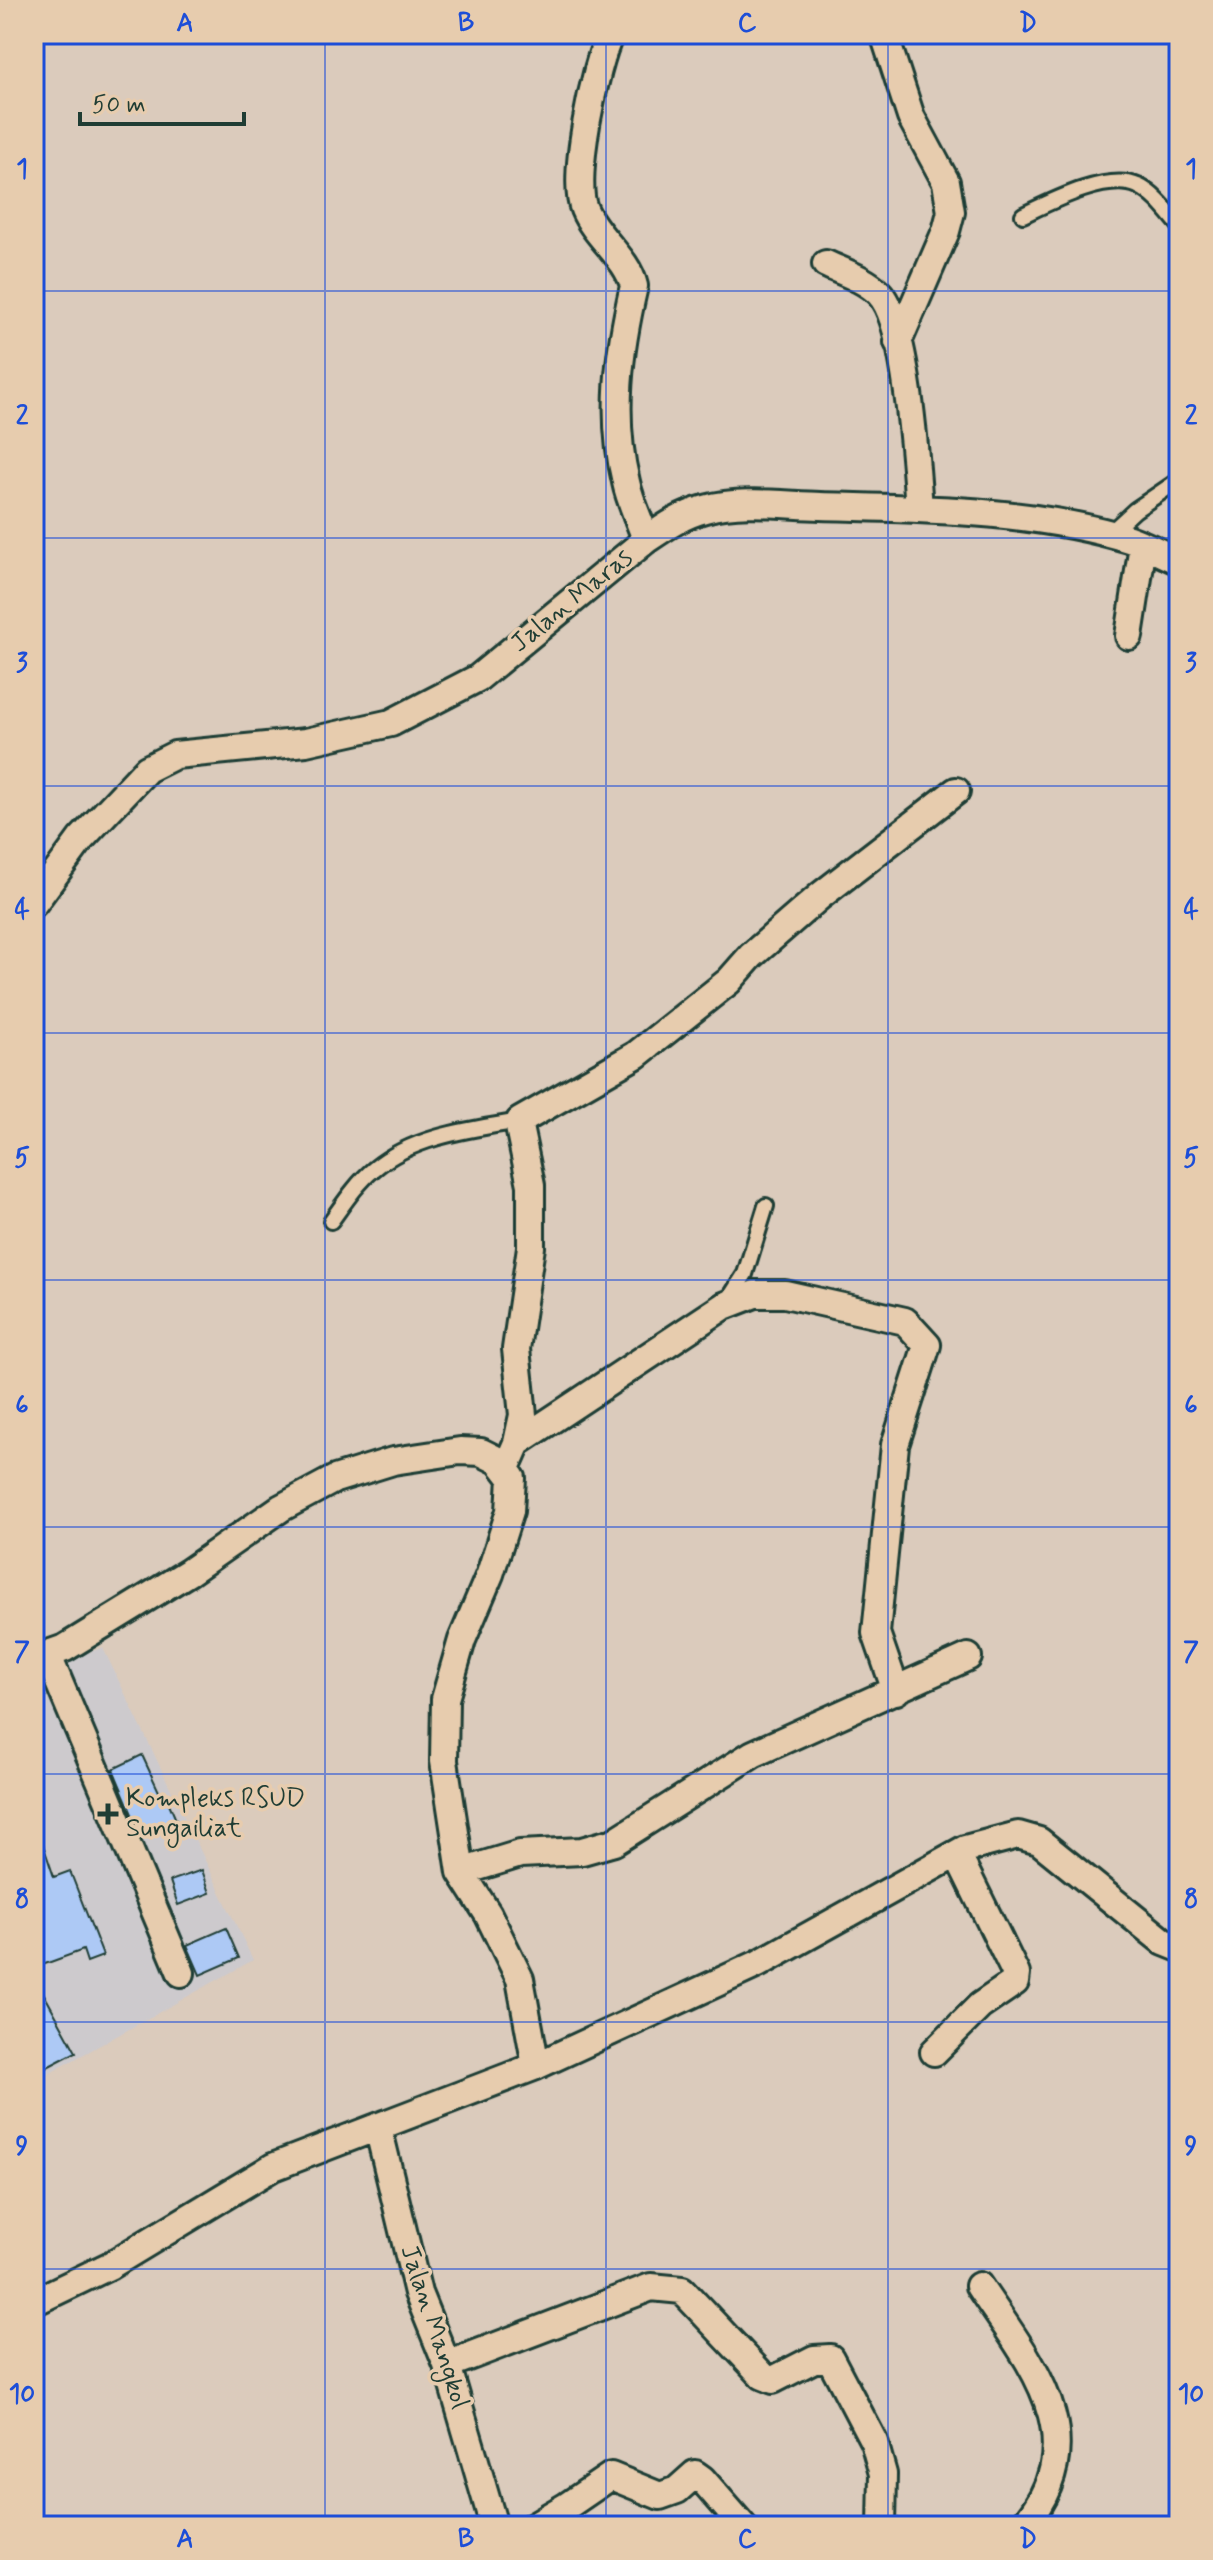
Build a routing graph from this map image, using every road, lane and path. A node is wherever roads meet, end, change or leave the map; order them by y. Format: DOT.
graph roads {
  1 [pos="610,34"];
  2 [pos="884,34"];
  3 [pos="1023,215"];
  4 [pos="1179,225"];
  5 [pos="826,264"];
  6 [pos="898,342"];
  7 [pos="1179,480"];
  8 [pos="919,509"];
  9 [pos="1109,534"];
  10 [pos="646,540"];
  11 [pos="1143,545"];
  12 [pos="1179,561"];
  13 [pos="1129,636"];
  14 [pos="956,791"];
  15 [pos="34,903"];
  16 [pos="520,1121"];
  17 [pos="766,1206"];
  18 [pos="331,1221"];
  19 [pos="724,1306"];
  20 [pos="517,1443"];
  21 [pos="506,1468"];
  22 [pos="41,1657"];
  23 [pos="968,1657"];
  24 [pos="896,1691"];
  25 [pos="957,1854"];
  26 [pos="461,1872"];
  27 [pos="1179,1948"];
  28 [pos="181,1973"];
  29 [pos="934,2052"];
  30 [pos="536,2066"];
  31 [pos="378,2127"];
  32 [pos="979,2286"];
  33 [pos="34,2302"];
  34 [pos="447,2365"];
  35 [pos="494,2526"];
  36 [pos="533,2526"];
  37 [pos="743,2526"];
  38 [pos="882,2526"];
  39 [pos="1023,2526"];
  1 -- 10 [label="street"];
  2 -- 6 [label="street"];
  3 -- 4 [label="lane"];
  5 -- 6 [label="street"];
  6 -- 8 [label="street"];
  7 -- 9 [label="lane"];
  8 -- 9 [label="street, Jalan Maras"];
  8 -- 10 [label="street, Jalan Maras"];
  9 -- 11 [label="street, Jalan Maras"];
  10 -- 15 [label="street, Jalan Maras"];
  11 -- 12 [label="street, Jalan Maras"];
  11 -- 13 [label="street"];
  14 -- 16 [label="street"];
  16 -- 18 [label="lane"];
  16 -- 20 [label="street"];
  17 -- 19 [label="lane"];
  19 -- 20 [label="street"];
  19 -- 24 [label="street"];
  20 -- 21 [label="street"];
  21 -- 22 [label="street"];
  21 -- 26 [label="street"];
  22 -- 28 [label="street"];
  23 -- 24 [label="street"];
  24 -- 26 [label="street"];
  25 -- 27 [label="street"];
  25 -- 29 [label="street"];
  25 -- 30 [label="street"];
  26 -- 30 [label="street"];
  30 -- 31 [label="street"];
  31 -- 33 [label="street"];
  31 -- 34 [label="street, Jalan Mangkol"];
  32 -- 39 [label="street"];
  34 -- 35 [label="street, Jalan Mangkol"];
  34 -- 38 [label="street"];
  36 -- 37 [label="street"];
}
